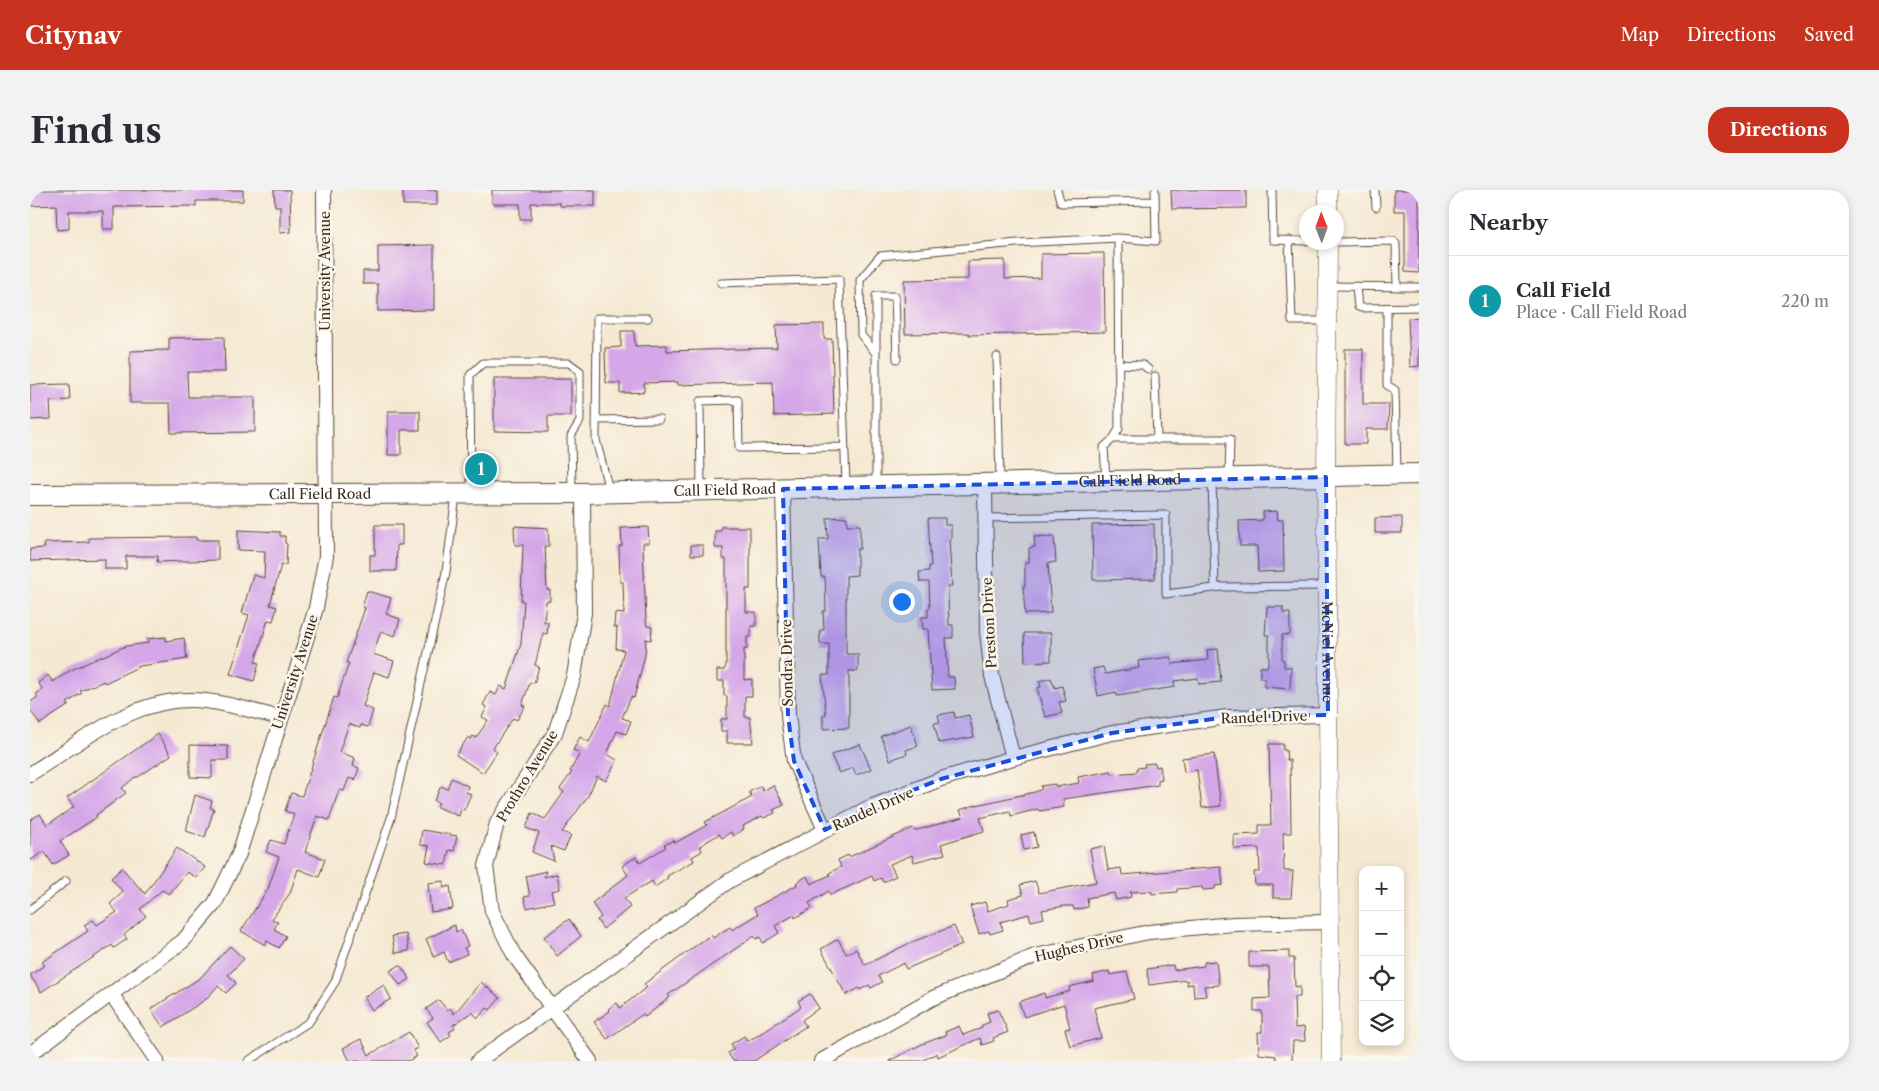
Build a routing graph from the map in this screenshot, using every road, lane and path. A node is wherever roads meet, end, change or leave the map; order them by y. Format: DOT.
graph roads {
  1 [pos="324,190"];
  2 [pos="1057,190"];
  3 [pos="1155,190"];
  4 [pos="1272,190"];
  5 [pos="1328,190"];
  6 [pos="1375,190"];
  7 [pos="1156,201"];
  8 [pos="1328,205"];
  9 [pos="1376,207"];
  10 [pos="1118,238"];
  11 [pos="1289,240"];
  12 [pos="1299,241"];
  13 [pos="1344,242"];
  14 [pos="1328,250"];
  15 [pos="721,283"];
  16 [pos="1328,286"];
  17 [pos="1356,287"];
  18 [pos="1397,287"];
  19 [pos="1419,287"];
  20 [pos="1419,307"];
  21 [pos="1387,308"];
  22 [pos="648,318"];
  23 [pos="1328,322"];
  24 [pos="874,351"];
  25 [pos="997,357"];
  26 [pos="897,359"];
  27 [pos="1118,364"];
  28 [pos="1148,369"];
  29 [pos="1155,376"];
  30 [pos="659,419"];
  31 [pos="596,420"];
  32 [pos="1113,438"];
  33 [pos="1157,440"];
  34 [pos="844,447"];
  35 [pos="1419,474"];
  36 [pos="1397,475"];
  37 [pos="1326,476"];
  38 [pos="1220,479"];
  39 [pos="1106,483"];
  40 [pos="993,486"];
  41 [pos="846,488"];
  42 [pos="876,488"];
  43 [pos="783,489"];
  44 [pos="700,491"];
  45 [pos="327,493"];
  46 [pos="464,493"];
  47 [pos="610,493"];
  48 [pos="30,494"];
  49 [pos="577,494"];
  50 [pos="986,518"];
  51 [pos="1327,586"];
  52 [pos="1215,588"];
  53 [pos="1328,715"];
  54 [pos="280,718"];
  55 [pos="1013,758"];
  56 [pos="30,774"];
  57 [pos="825,830"];
  58 [pos="66,881"];
  59 [pos="30,910"];
  60 [pos="1330,922"];
  61 [pos="112,995"];
  62 [pos="552,1007"];
  63 [pos="30,1054"];
  64 [pos="157,1061"];
  65 [pos="248,1061"];
  66 [pos="478,1061"];
  67 [pos="590,1061"];
  68 [pos="821,1061"];
  69 [pos="1332,1061"];
  1 -- 45 [label="street, University Avenue"];
  2 -- 7 [label="lane"];
  3 -- 7 [label="lane"];
  4 -- 11 [label="lane"];
  5 -- 8 [label="street"];
  6 -- 9 [label="lane"];
  7 -- 10 [label="lane"];
  10 -- 24 [label="lane"];
  10 -- 27 [label="lane"];
  11 -- 12 [label="lane"];
  11 -- 23 [label="lane"];
  13 -- 18 [label="lane"];
  14 -- 16 [label="street, McNiel Avenue"];
  15 -- 34 [label="lane"];
  16 -- 17 [label="lane"];
  16 -- 23 [label="street, McNiel Avenue"];
  17 -- 18 [label="lane"];
  17 -- 21 [label="lane"];
  18 -- 19 [label="lane"];
  20 -- 21 [label="lane"];
  21 -- 36 [label="lane"];
  22 -- 31 [label="lane"];
  23 -- 37 [label="street, McNiel Avenue"];
  24 -- 26 [label="lane"];
  24 -- 42 [label="lane"];
  25 -- 40 [label="lane"];
  27 -- 28 [label="lane"];
  27 -- 32 [label="lane"];
  29 -- 33 [label="lane"];
  30 -- 31 [label="lane"];
  31 -- 47 [label="lane"];
  32 -- 33 [label="lane"];
  32 -- 39 [label="lane"];
  33 -- 38 [label="lane"];
  34 -- 41 [label="lane"];
  34 -- 44 [label="lane"];
  35 -- 36 [label="main road, Call Field Road"];
  36 -- 37 [label="main road, Call Field Road"];
  37 -- 38 [label="main road, Call Field Road"];
  37 -- 51 [label="street, McNiel Avenue"];
  38 -- 39 [label="main road, Call Field Road"];
  38 -- 52 [label="lane"];
  39 -- 40 [label="main road, Call Field Road"];
  40 -- 42 [label="main road, Call Field Road"];
  40 -- 50 [label="street, Preston Drive"];
  41 -- 42 [label="main road, Call Field Road"];
  41 -- 43 [label="main road, Call Field Road"];
  43 -- 44 [label="main road, Call Field Road"];
  43 -- 57 [label="street, Sondra Drive"];
  44 -- 47 [label="main road, Call Field Road"];
  45 -- 46 [label="main road, Call Field Road"];
  45 -- 48 [label="main road, Call Field Road"];
  45 -- 54 [label="street, University Avenue"];
  46 -- 49 [label="main road, Call Field Road"];
  46 -- 49 [label="lane"];
  46 -- 65 [label="lane"];
  47 -- 49 [label="main road, Call Field Road"];
  49 -- 62 [label="street, Prothro Avenue"];
  50 -- 52 [label="lane"];
  50 -- 55 [label="street, Preston Drive"];
  51 -- 52 [label="lane"];
  51 -- 53 [label="street, McNiel Avenue"];
  53 -- 55 [label="street, Randel Drive"];
  53 -- 60 [label="street, McNiel Avenue"];
  54 -- 56 [label="street"];
  54 -- 61 [label="street, University Avenue"];
  55 -- 57 [label="street, Randel Drive"];
  57 -- 62 [label="street, Randel Drive"];
  58 -- 59 [label="lane"];
  60 -- 68 [label="street, Hughes Drive"];
  60 -- 69 [label="street, McNiel Avenue"];
  61 -- 63 [label="street, University Avenue"];
  61 -- 64 [label="street"];
  62 -- 66 [label="street, Randel Drive"];
  62 -- 67 [label="street, Prothro Avenue"];
}
